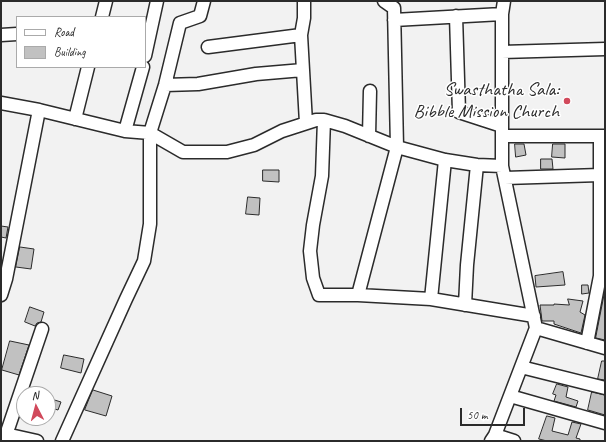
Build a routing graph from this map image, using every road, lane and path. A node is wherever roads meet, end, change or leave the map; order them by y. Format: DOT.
graph roads {
  1 [pos="106,1"];
  2 [pos="157,1"];
  3 [pos="204,1"];
  4 [pos="304,1"];
  5 [pos="384,1"];
  6 [pos="504,1"];
  7 [pos="502,14"];
  8 [pos="102,16"];
  9 [pos="456,16"];
  10 [pos="394,20"];
  11 [pos="16,34"];
  12 [pos="1,35"];
  13 [pos="301,35"];
  14 [pos="208,47"];
  15 [pos="605,49"];
  16 [pos="146,51"];
  17 [pos="502,52"];
  18 [pos="88,68"];
  19 [pos="143,68"];
  20 [pos="303,70"];
  21 [pos="165,85"];
  22 [pos="370,91"];
  23 [pos="1,103"];
  24 [pos="39,110"];
  25 [pos="75,119"];
  26 [pos="324,120"];
  27 [pos="306,123"];
  28 [pos="125,131"];
  29 [pos="502,131"];
  30 [pos="150,133"];
  31 [pos="369,136"];
  32 [pos="602,136"];
  33 [pos="397,146"];
  34 [pos="446,160"];
  35 [pos="477,165"];
  36 [pos="502,166"];
  37 [pos="602,172"];
  38 [pos="505,178"];
  39 [pos="602,207"];
  40 [pos="602,242"];
  41 [pos="602,276"];
  42 [pos="1,295"];
  43 [pos="358,295"];
  44 [pos="431,299"];
  45 [pos="465,305"];
  46 [pos="599,311"];
  47 [pos="535,322"];
  48 [pos="42,329"];
  49 [pos="587,343"];
  50 [pos="605,348"];
  51 [pos="522,366"];
  52 [pos="605,388"];
  53 [pos="510,396"];
  54 [pos="605,423"];
  55 [pos="6,436"];
  56 [pos="493,438"];
  57 [pos="38,441"];
  58 [pos="62,441"];
  59 [pos="514,441"];
  1 -- 8 [label="street"];
  2 -- 16 [label="street"];
  3 -- 21 [label="street"];
  4 -- 13 [label="street"];
  5 -- 10 [label="street"];
  6 -- 7 [label="street"];
  7 -- 9 [label="street"];
  7 -- 17 [label="street"];
  9 -- 10 [label="street"];
  9 -- 29 [label="street"];
  10 -- 33 [label="street"];
  11 -- 12 [label="street"];
  13 -- 14 [label="street"];
  13 -- 20 [label="street"];
  15 -- 17 [label="street"];
  17 -- 29 [label="street"];
  18 -- 25 [label="street"];
  19 -- 28 [label="street"];
  20 -- 21 [label="street"];
  20 -- 27 [label="street"];
  21 -- 30 [label="street"];
  22 -- 31 [label="street"];
  23 -- 24 [label="street"];
  24 -- 25 [label="street"];
  24 -- 42 [label="street"];
  25 -- 28 [label="street"];
  26 -- 27 [label="street"];
  26 -- 31 [label="street"];
  26 -- 43 [label="street"];
  27 -- 30 [label="street"];
  28 -- 30 [label="street"];
  29 -- 32 [label="street"];
  29 -- 36 [label="street"];
  30 -- 58 [label="street"];
  31 -- 33 [label="street"];
  32 -- 37 [label="street"];
  33 -- 34 [label="street"];
  33 -- 43 [label="street"];
  34 -- 35 [label="street"];
  34 -- 44 [label="street"];
  35 -- 36 [label="street"];
  35 -- 45 [label="street"];
  36 -- 38 [label="street"];
  37 -- 38 [label="street"];
  37 -- 39 [label="street"];
  38 -- 47 [label="street"];
  39 -- 40 [label="street"];
  40 -- 41 [label="street"];
  41 -- 46 [label="street"];
  43 -- 44 [label="street"];
  44 -- 45 [label="street"];
  45 -- 47 [label="street"];
  46 -- 49 [label="street"];
  47 -- 49 [label="street"];
  47 -- 51 [label="street"];
  48 -- 55 [label="street"];
  49 -- 50 [label="street"];
  51 -- 52 [label="street"];
  51 -- 53 [label="street"];
  53 -- 54 [label="street"];
  53 -- 56 [label="street"];
  55 -- 57 [label="street"];
  56 -- 59 [label="street"];
}
